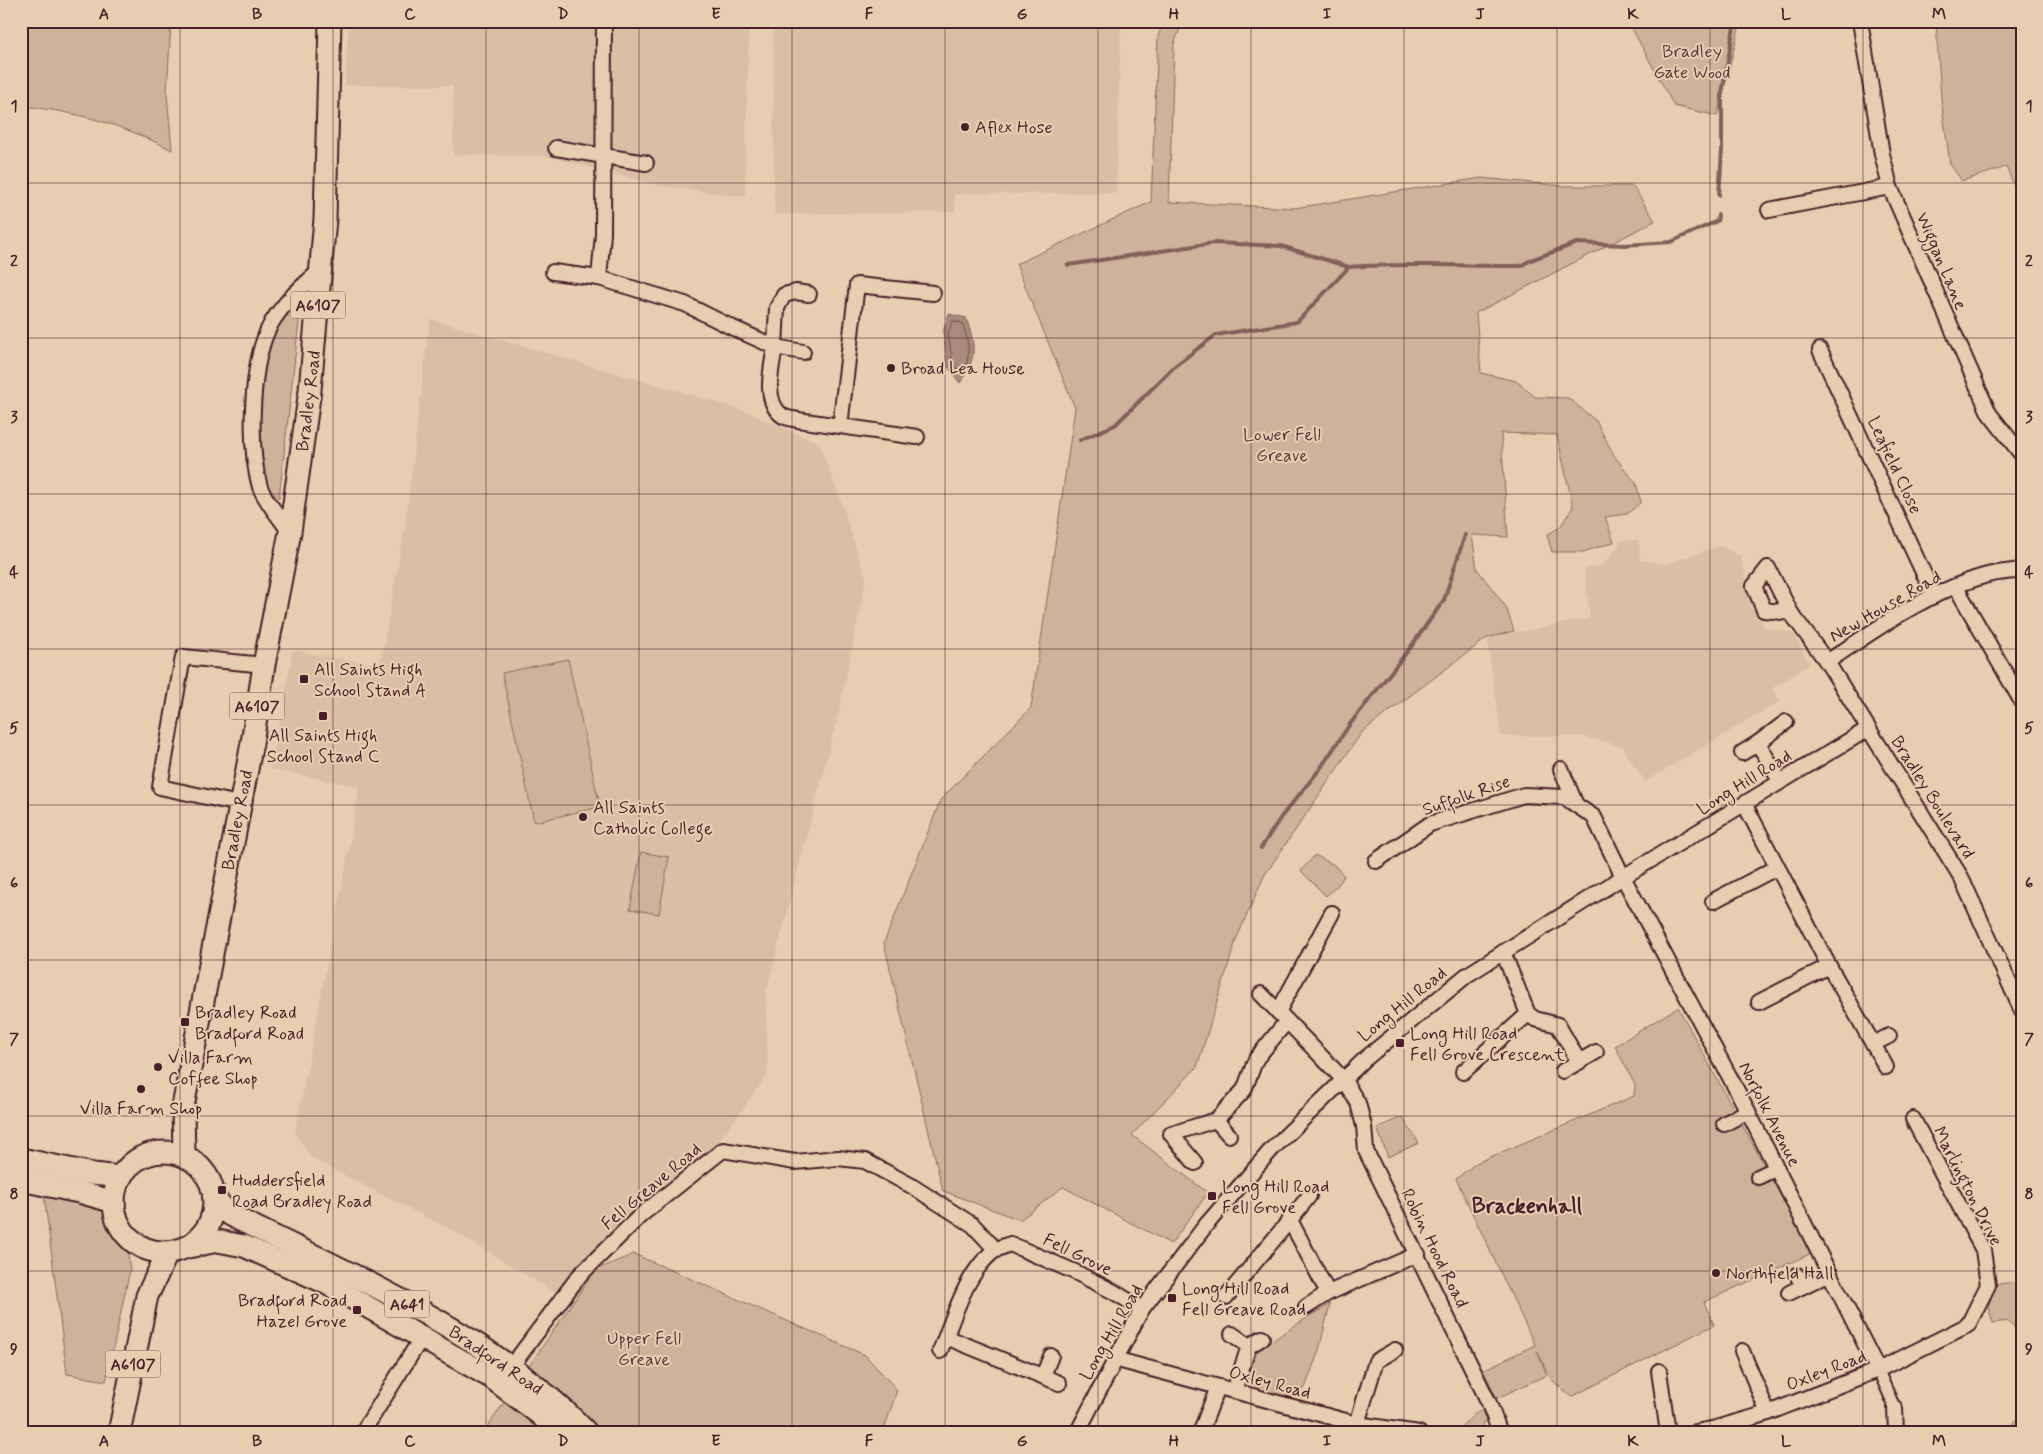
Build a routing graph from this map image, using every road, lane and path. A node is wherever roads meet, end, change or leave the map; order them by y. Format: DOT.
graph roads {
  1 [pos="330,21"];
  2 [pos="604,21"];
  3 [pos="1860,21"];
  4 [pos="556,148"];
  5 [pos="604,156"];
  6 [pos="646,164"];
  7 [pos="1890,187"];
  8 [pos="1769,210"];
  9 [pos="322,269"];
  10 [pos="553,272"];
  11 [pos="599,278"];
  12 [pos="933,293"];
  13 [pos="809,294"];
  14 [pos="775,347"];
  15 [pos="1820,350"];
  16 [pos="803,352"];
  17 [pos="840,426"];
  18 [pos="917,437"];
  19 [pos="2022,455"];
  20 [pos="290,532"];
  21 [pos="2022,570"];
  22 [pos="1956,587"];
  23 [pos="1934,596"];
  24 [pos="1791,613"];
  25 [pos="1827,662"];
  26 [pos="264,665"];
  27 [pos="2022,702"];
  28 [pos="1786,722"];
  29 [pos="1868,729"];
  30 [pos="1758,743"];
  31 [pos="1742,753"];
  32 [pos="1561,769"];
  33 [pos="1780,781"];
  34 [pos="239,804"];
  35 [pos="1576,805"];
  36 [pos="1745,805"];
  37 [pos="1376,861"];
  38 [pos="1778,867"];
  39 [pos="1623,877"];
  40 [pos="1713,901"];
  41 [pos="1332,913"];
  42 [pos="1503,952"];
  43 [pos="1829,966"];
  44 [pos="1261,994"];
  45 [pos="1759,1002"];
  46 [pos="2022,1011"];
  47 [pos="1528,1014"];
  48 [pos="1283,1016"];
  49 [pos="1889,1036"];
  50 [pos="1873,1044"];
  51 [pos="1596,1052"];
  52 [pos="1579,1062"];
  53 [pos="1886,1067"];
  54 [pos="1463,1072"];
  55 [pos="1563,1072"];
  56 [pos="1343,1079"];
  57 [pos="183,1107"];
  58 [pos="1748,1111"];
  59 [pos="1913,1119"];
  60 [pos="1216,1120"];
  61 [pos="1724,1124"];
  62 [pos="1230,1135"];
  63 [pos="161,1152"];
  64 [pos="184,1156"];
  65 [pos="21,1159"];
  66 [pos="1195,1163"];
  67 [pos="1777,1168"];
  68 [pos="121,1176"];
  69 [pos="1758,1177"];
  70 [pos="21,1180"];
  71 [pos="1309,1196"];
  72 [pos="214,1198"];
  73 [pos="114,1202"];
  74 [pos="1290,1220"];
  75 [pos="144,1249"];
  76 [pos="178,1250"];
  77 [pos="996,1250"];
  78 [pos="1418,1254"];
  79 [pos="1830,1273"];
  80 [pos="1328,1293"];
  81 [pos="1789,1293"];
  82 [pos="147,1296"];
  83 [pos="1226,1297"];
  84 [pos="1306,1307"];
  85 [pos="1142,1309"];
  86 [pos="1968,1325"];
  87 [pos="1232,1334"];
  88 [pos="422,1337"];
  89 [pos="946,1337"];
  90 [pos="1262,1338"];
  91 [pos="1249,1346"];
  92 [pos="1395,1350"];
  93 [pos="940,1351"];
  94 [pos="1742,1351"];
  95 [pos="1051,1356"];
  96 [pos="1114,1359"];
  97 [pos="510,1367"];
  98 [pos="1878,1370"];
  99 [pos="1659,1372"];
  100 [pos="1043,1376"];
  101 [pos="1060,1383"];
  102 [pos="1218,1387"];
  103 [pos="1234,1391"];
  104 [pos="1895,1408"];
  105 [pos="1768,1412"];
  106 [pos="1357,1424"];
  107 [pos="119,1433"];
  108 [pos="362,1433"];
  109 [pos="558,1433"];
  110 [pos="587,1433"];
  111 [pos="1077,1433"];
  112 [pos="1200,1433"];
  113 [pos="1419,1433"];
  114 [pos="1500,1433"];
  115 [pos="1668,1433"];
  116 [pos="1691,1433"];
  117 [pos="1896,1433"];
  1 -- 9 [label="main road, Bradley Road / A6107"];
  2 -- 5 [label="street"];
  3 -- 7 [label="street, Wiggan Lane"];
  4 -- 5 [label="street"];
  5 -- 6 [label="street"];
  5 -- 11 [label="street"];
  7 -- 8 [label="street"];
  7 -- 19 [label="street, Wiggan Lane"];
  9 -- 20 [label="main road, Bradley Road / A6107"];
  9 -- 20 [label="street"];
  10 -- 11 [label="street"];
  11 -- 14 [label="street"];
  12 -- 17 [label="street"];
  13 -- 14 [label="street"];
  14 -- 16 [label="street"];
  14 -- 17 [label="street"];
  15 -- 23 [label="street, Leafield Close"];
  17 -- 18 [label="street"];
  20 -- 26 [label="main road, Bradley Road / A6107"];
  21 -- 22 [label="street, New House Road"];
  22 -- 23 [label="street, New House Road"];
  22 -- 27 [label="street"];
  23 -- 25 [label="street, New House Road"];
  24 -- 25 [label="street, Bradley Boulevard"];
  25 -- 29 [label="street, Bradley Boulevard"];
  26 -- 34 [label="main road, Bradley Road / A6107"];
  26 -- 34 [label="street"];
  28 -- 30 [label="street"];
  29 -- 33 [label="street, Long Hill Road"];
  29 -- 46 [label="street, Bradley Boulevard"];
  30 -- 31 [label="street"];
  30 -- 33 [label="street"];
  32 -- 35 [label="street, Suffolk Rise"];
  33 -- 36 [label="street, Long Hill Road"];
  34 -- 57 [label="main road, Bradley Road / A6107"];
  35 -- 37 [label="street, Suffolk Rise"];
  35 -- 39 [label="street, Suffolk Rise"];
  36 -- 38 [label="street"];
  36 -- 39 [label="street, Long Hill Road"];
  38 -- 40 [label="street"];
  38 -- 43 [label="street"];
  39 -- 42 [label="street, Long Hill Road"];
  39 -- 58 [label="street, Norfolk Avenue"];
  41 -- 48 [label="street"];
  42 -- 47 [label="street"];
  42 -- 56 [label="street, Long Hill Road"];
  43 -- 45 [label="street"];
  43 -- 50 [label="street"];
  44 -- 48 [label="street, Robin Hood Road"];
  47 -- 52 [label="street"];
  47 -- 54 [label="street"];
  48 -- 56 [label="street, Robin Hood Road"];
  48 -- 60 [label="street"];
  49 -- 50 [label="street"];
  50 -- 53 [label="street"];
  51 -- 52 [label="street"];
  52 -- 55 [label="street"];
  56 -- 78 [label="street, Robin Hood Road"];
  56 -- 85 [label="street, Long Hill Road"];
  57 -- 63 [label="main road, Bradley Road / A6107"];
  57 -- 64 [label="main road, Bradley Road / A6107"];
  58 -- 61 [label="street"];
  58 -- 67 [label="street, Norfolk Avenue"];
  59 -- 86 [label="street, Marlington Drive"];
  60 -- 62 [label="street"];
  60 -- 66 [label="street"];
  63 -- 64 [label="main road, A641"];
  63 -- 68 [label="main road, A641"];
  64 -- 72 [label="main road, A641"];
  65 -- 68 [label="main road"];
  67 -- 69 [label="street"];
  67 -- 79 [label="street, Norfolk Avenue"];
  68 -- 73 [label="main road"];
  70 -- 73 [label="main road"];
  71 -- 74 [label="street"];
  72 -- 76 [label="main road"];
  72 -- 97 [label="main road, Bradford Road / A641"];
  73 -- 75 [label="main road"];
  74 -- 80 [label="street"];
  74 -- 83 [label="street"];
  75 -- 76 [label="main road, A641"];
  75 -- 82 [label="main road, A6107"];
  76 -- 82 [label="main road, A6107"];
  76 -- 88 [label="main road, Bradford Road / A641"];
  77 -- 85 [label="street, Fell Grove"];
  77 -- 89 [label="street"];
  77 -- 97 [label="street, Fell Greave Road"];
  78 -- 80 [label="street"];
  78 -- 114 [label="street, Robin Hood Road"];
  79 -- 81 [label="street"];
  79 -- 98 [label="street, Norfolk Avenue"];
  80 -- 84 [label="street"];
  82 -- 107 [label="main road, A6107"];
  85 -- 96 [label="street, Long Hill Road"];
  86 -- 98 [label="street, Oxley Road"];
  87 -- 91 [label="street"];
  88 -- 108 [label="street"];
  88 -- 109 [label="main road, Bradford Road / A641"];
  89 -- 93 [label="street"];
  89 -- 100 [label="street"];
  90 -- 91 [label="street"];
  91 -- 103 [label="street"];
  92 -- 106 [label="street"];
  94 -- 105 [label="street"];
  95 -- 100 [label="street"];
  96 -- 102 [label="street, Oxley Road"];
  96 -- 111 [label="street, Long Hill Road"];
  97 -- 110 [label="main road, Bradford Road / A641"];
  98 -- 104 [label="street"];
  98 -- 105 [label="street, Oxley Road"];
  99 -- 115 [label="street"];
  100 -- 101 [label="street"];
  102 -- 103 [label="street, Oxley Road"];
  102 -- 112 [label="street"];
  103 -- 106 [label="street, Oxley Road"];
  104 -- 117 [label="street"];
  105 -- 116 [label="street, Oxley Road"];
  106 -- 113 [label="street, Oxley Road"];
}
